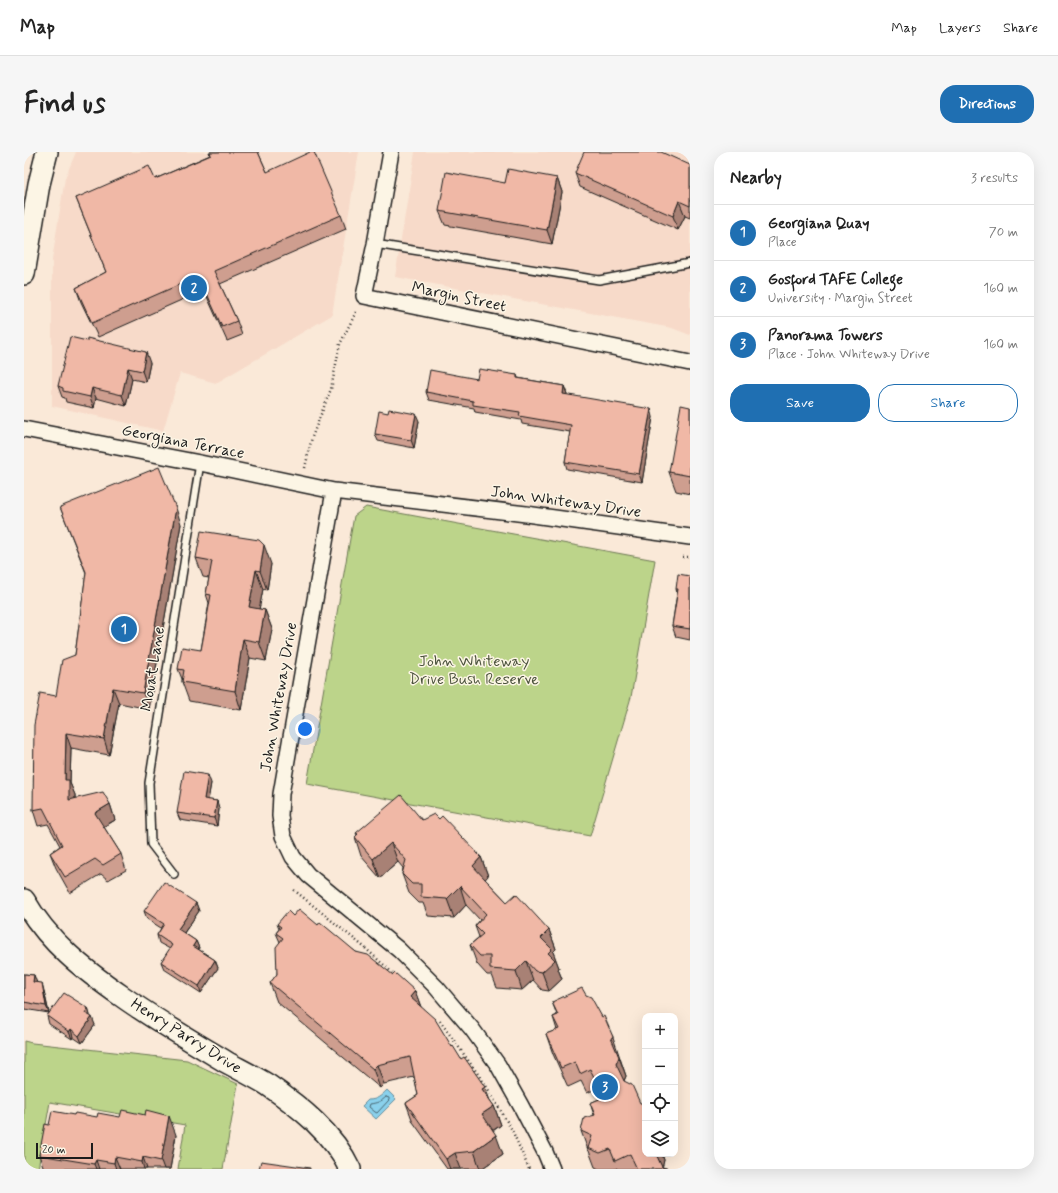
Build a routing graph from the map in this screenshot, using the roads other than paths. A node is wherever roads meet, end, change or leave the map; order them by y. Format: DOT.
graph roads {
  1 [pos="47,152"];
  2 [pos="391,152"];
  3 [pos="375,244"];
  4 [pos="690,263"];
  5 [pos="24,274"];
  6 [pos="690,363"];
  7 [pos="24,429"];
  8 [pos="200,463"];
  9 [pos="334,491"];
  10 [pos="690,537"];
  11 [pos="174,874"];
  12 [pos="24,900"];
  13 [pos="350,1169"];
  14 [pos="552,1169"];
  1 -- 5 [label="main road"];
  2 -- 3 [label="street"];
  3 -- 4 [label="lane"];
  3 -- 6 [label="street, Margin Street"];
  7 -- 8 [label="street, Georgiana Terrace"];
  8 -- 9 [label="street, Georgiana Terrace"];
  8 -- 11 [label="lane, Mouat Lane"];
  9 -- 10 [label="street, John Whiteway Drive"];
  9 -- 14 [label="street, John Whiteway Drive"];
  12 -- 13 [label="main road, Henry Parry Drive"];
}
